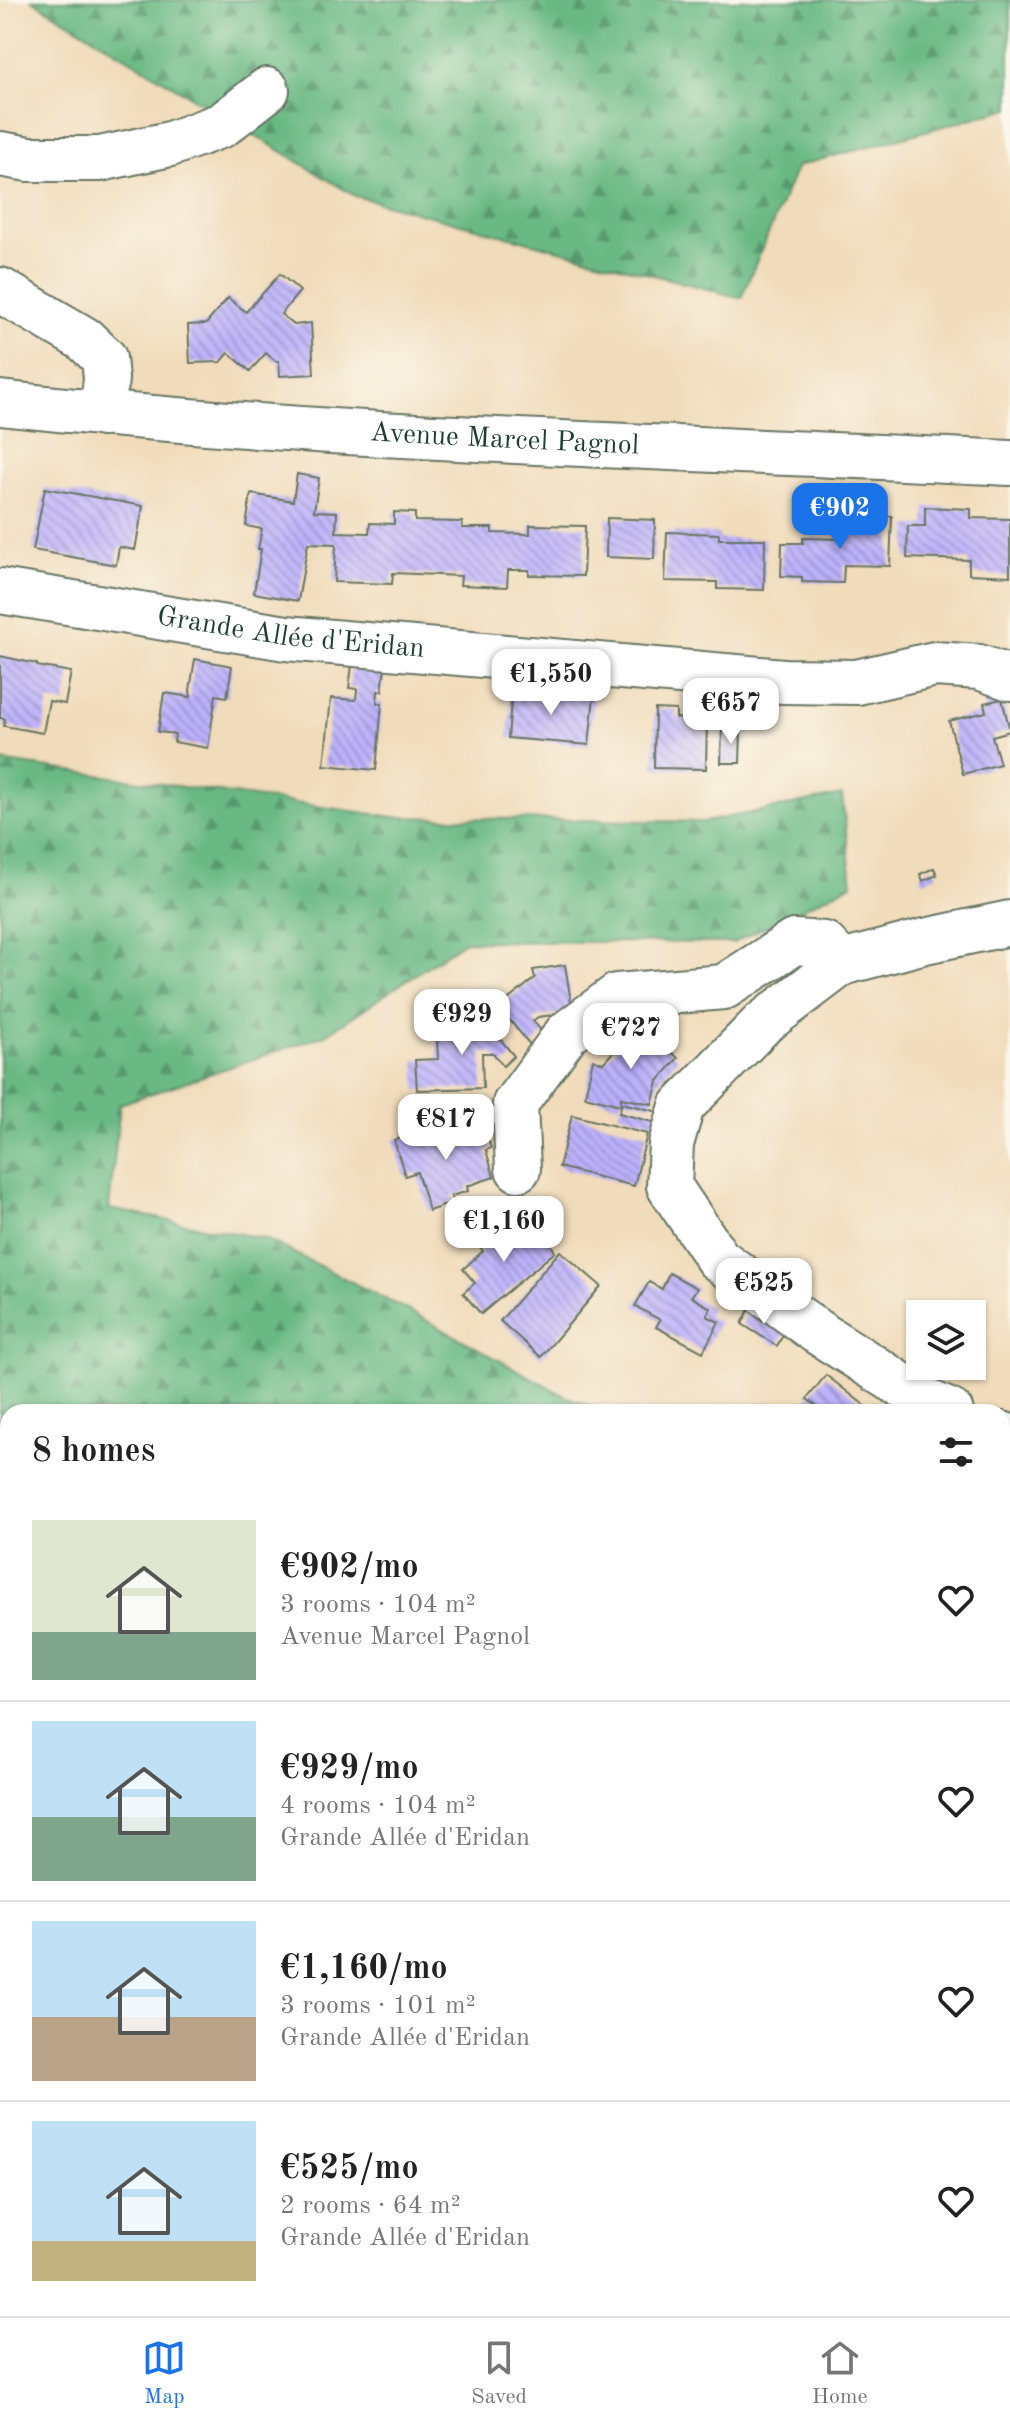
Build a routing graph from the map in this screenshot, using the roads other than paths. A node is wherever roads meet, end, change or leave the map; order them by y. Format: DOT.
graph roads {
  1 [pos="267,90"];
  2 [pos="0,154"];
  3 [pos="0,290"];
  4 [pos="0,403"];
  5 [pos="102,414"];
  6 [pos="1010,463"];
  7 [pos="0,591"];
  8 [pos="1010,678"];
  9 [pos="1010,923"];
  10 [pos="842,963"];
  11 [pos="518,1169"];
  12 [pos="933,1404"];
  1 -- 2 [label="street"];
  3 -- 5 [label="street"];
  4 -- 5 [label="street, Avenue Marcel Pagnol"];
  5 -- 6 [label="street, Avenue Marcel Pagnol"];
  7 -- 8 [label="street, Grande Allée d'Eridan"];
  9 -- 10 [label="street"];
  10 -- 11 [label="street"];
  10 -- 12 [label="street"];
}
